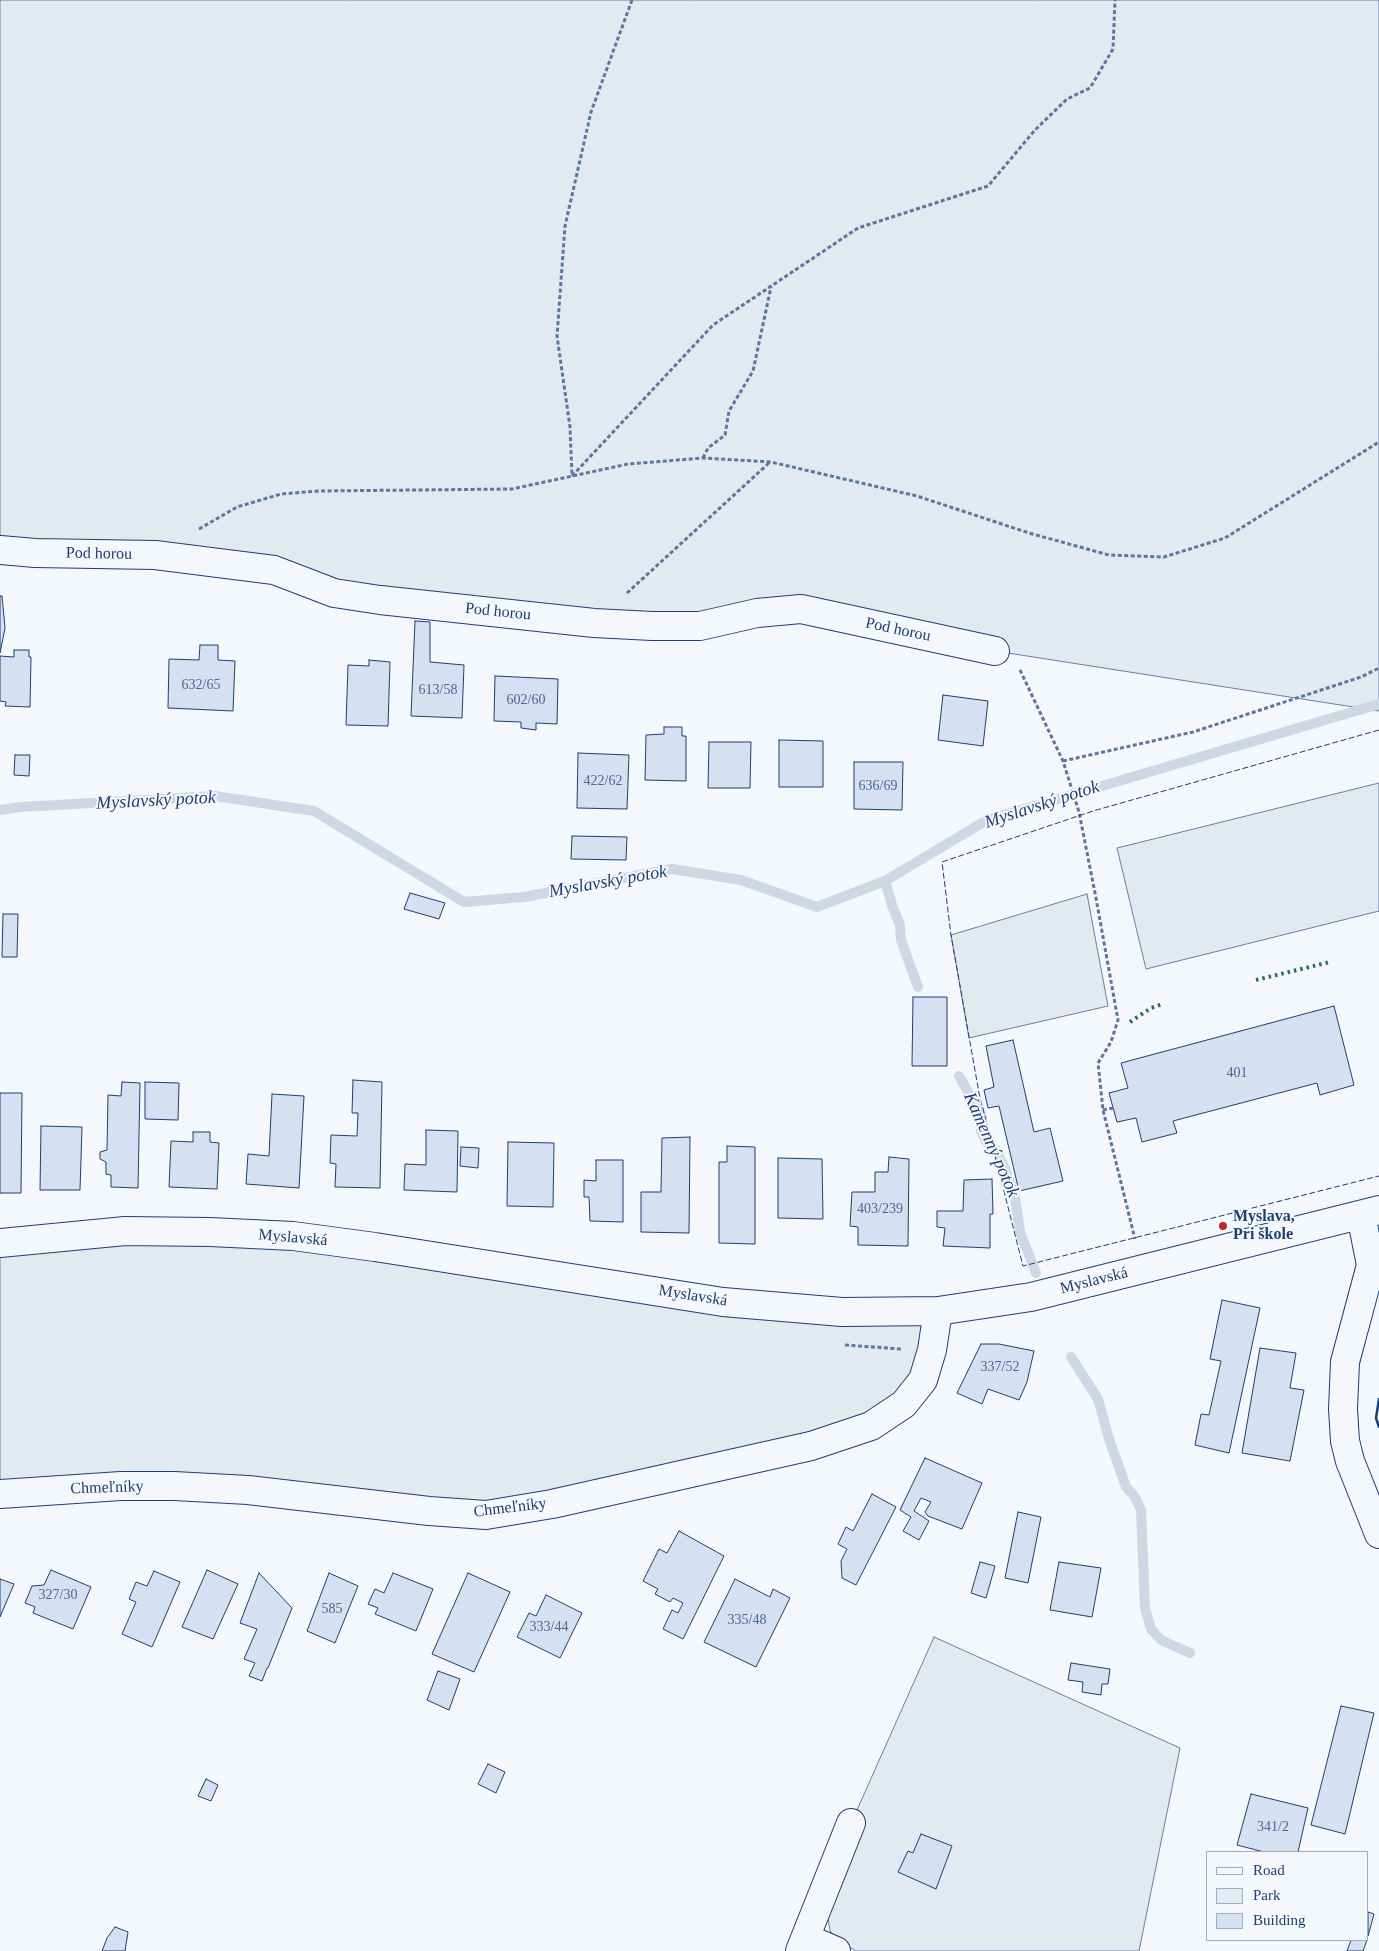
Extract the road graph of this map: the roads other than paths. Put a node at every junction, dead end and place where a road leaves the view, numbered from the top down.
1 (0, 550) edge
2 (995, 651) road end
3 (1370, 1212) edge
4 (0, 1243) edge
5 (1375, 1266) edge
6 (938, 1310) junction
7 (0, 1494) edge
8 (1379, 1534) edge
9 (852, 1823) dead end
10 (803, 1945) edge
11 (836, 1951) edge

1 - 2 street, Pod horou
3 - 5 street
3 - 6 street, Myslavská
4 - 6 street, Myslavská
5 - 8 street
6 - 7 street, Chmeľníky
9 - 10 street
10 - 11 street

